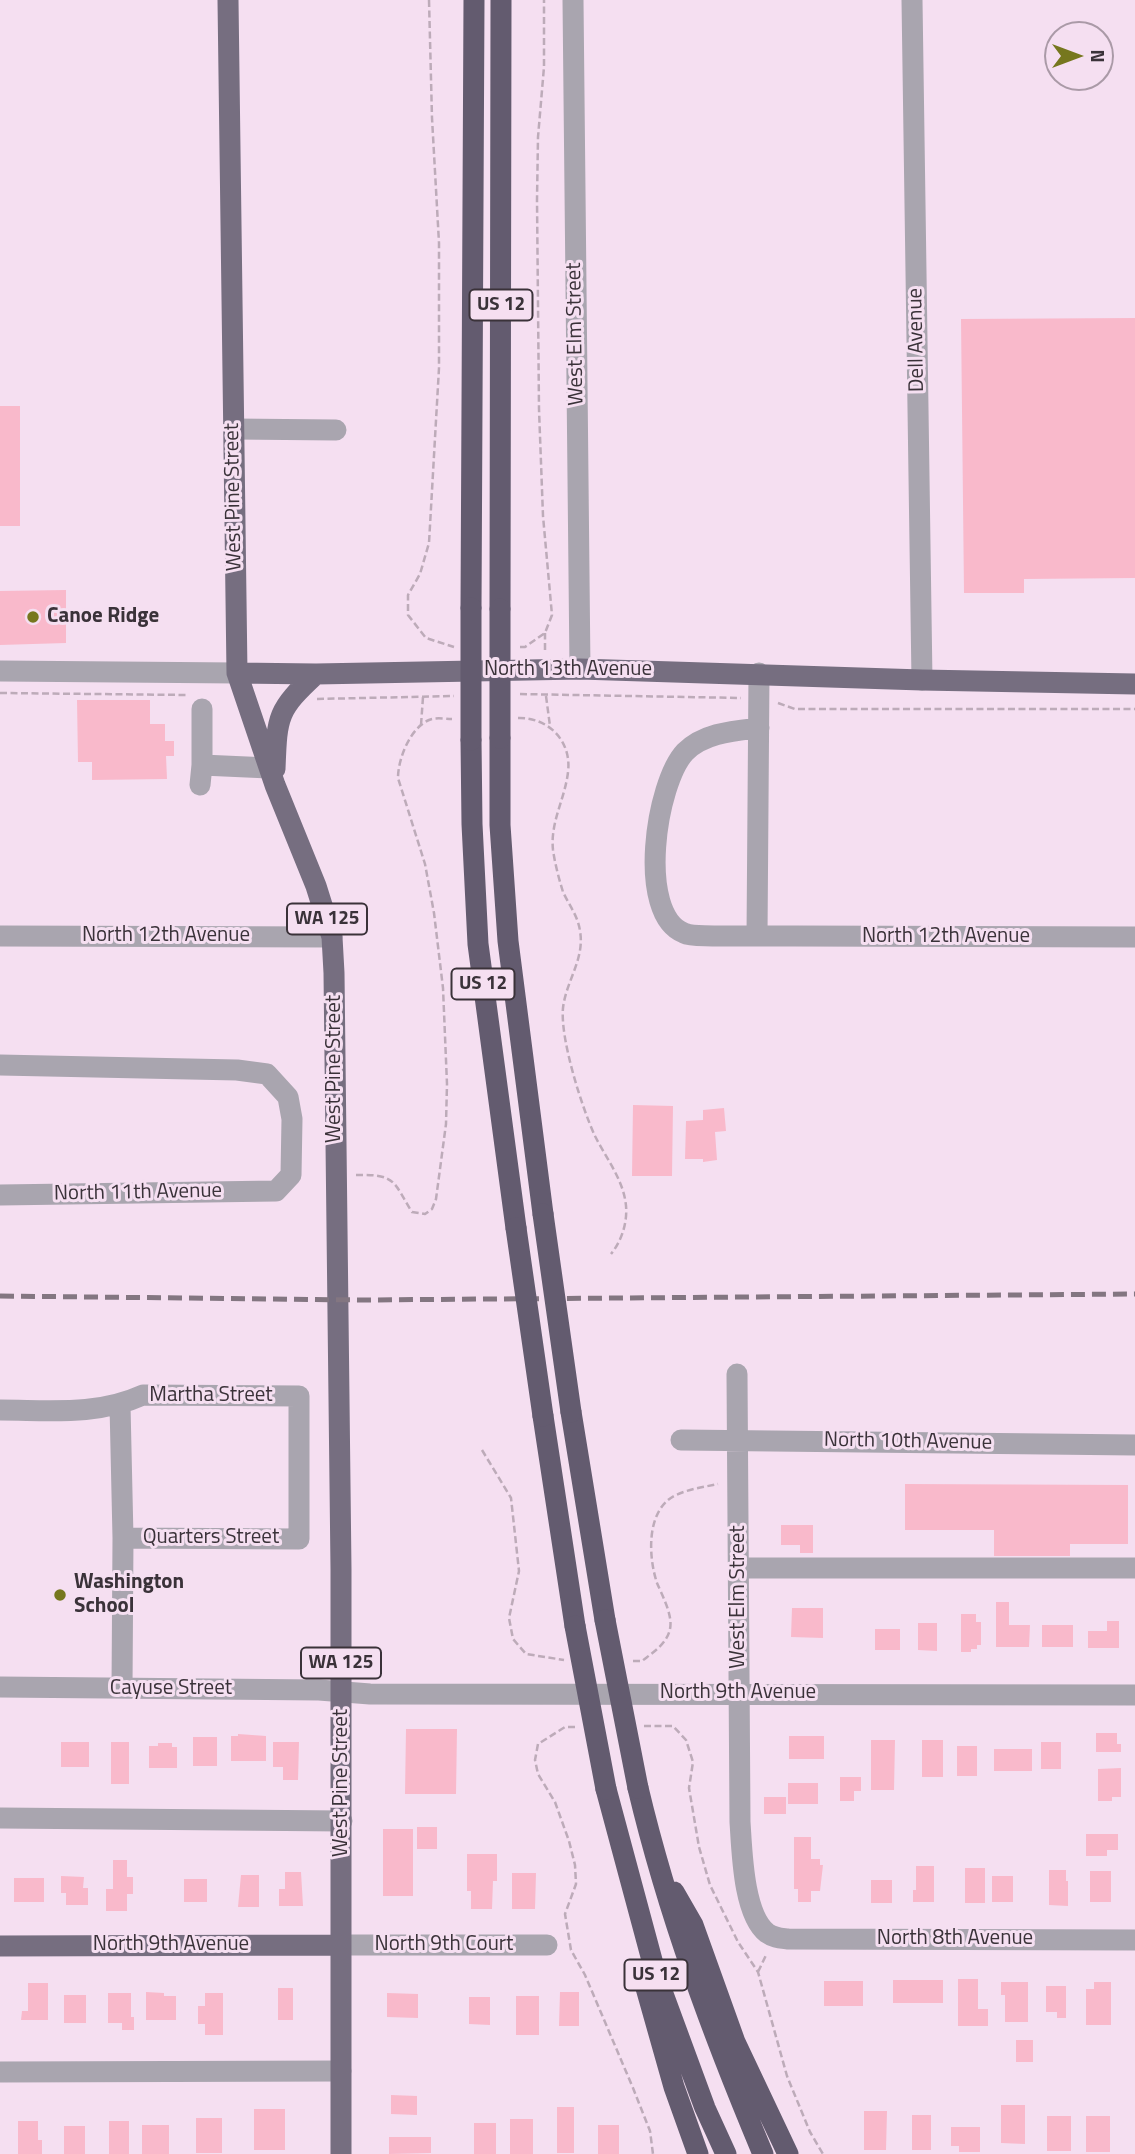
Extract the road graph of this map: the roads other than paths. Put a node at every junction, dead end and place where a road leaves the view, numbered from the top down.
1 (228, 0) edge
2 (474, 0) edge
3 (502, 0) edge
4 (573, 0) edge
5 (912, 0) edge
6 (233, 429) junction
7 (336, 430) dead end
8 (580, 668) junction
9 (0, 671) edge
10 (237, 673) junction
11 (759, 673) junction
12 (316, 674) junction
13 (922, 680) junction
14 (1135, 684) edge
15 (196, 702) road end
16 (759, 728) junction
17 (272, 777) junction
18 (0, 936) edge
19 (757, 936) junction
20 (332, 937) junction
21 (1135, 937) edge
22 (0, 1065) edge
23 (0, 1195) edge
24 (737, 1374) dead end
25 (120, 1405) junction
26 (0, 1410) edge
27 (681, 1440) dead end
28 (738, 1441) junction
29 (1135, 1445) edge
30 (123, 1538) junction
31 (299, 1539) joint
32 (1135, 1568) edge
33 (738, 1569) junction
34 (0, 1688) edge
35 (122, 1688) junction
36 (341, 1692) junction
37 (739, 1693) junction
38 (1135, 1695) edge
39 (0, 1818) edge
40 (342, 1821) junction
41 (654, 1857) junction
42 (629, 1869) junction
43 (775, 1937) joint
44 (1135, 1940) edge
45 (341, 1945) junction
46 (547, 1945) dead end
47 (0, 1946) edge
48 (341, 2071) junction
49 (0, 2072) edge
50 (341, 2154) edge
51 (698, 2154) edge
52 (726, 2154) edge
53 (763, 2154) edge
54 (788, 2154) edge

1 - 6 main road, West Pine Street
2 - 42 highway, US 12, bridge
3 - 41 highway, US 12, bridge
4 - 8 street, West Elm Street
5 - 13 street, Dell Avenue
6 - 7 street
6 - 10 main road, West Pine Street
8 - 11 main road, North 13th Avenue
8 - 12 main road, North 13th Avenue
9 - 10 street, North 13th Avenue
10 - 12 main road, North 13th Avenue
10 - 17 main road, West Pine Street / WA 125
11 - 13 main road, North 13th Avenue
11 - 16 street
12 - 17 main road, WA 125
13 - 14 main road, North 13th Avenue
15 - 17 street
16 - 19 street
16 - 19 street, North 12th Avenue
17 - 20 main road, West Pine Street / WA 125
18 - 20 street, North 12th Avenue
19 - 21 street, North 12th Avenue
20 - 36 main road, West Pine Street / WA 125
22 - 23 street, North 11th Avenue
24 - 28 street, West Elm Street
25 - 26 street, Martha Street
25 - 30 street
25 - 31 street, Martha Street
27 - 28 street, North 10th Avenue
28 - 29 street, North 10th Avenue
28 - 33 street, West Elm Street
30 - 31 street, Quarters Street
30 - 35 street
32 - 33 street
33 - 37 street, West Elm Street
34 - 35 street, Cayuse Street
35 - 36 street, Cayuse Street
36 - 37 street, North 9th Avenue
36 - 40 main road, West Pine Street / WA 125
37 - 38 street, North 9th Avenue
37 - 43 street, West Elm Street
39 - 40 street
40 - 45 main road, West Pine Street / WA 125
41 - 53 highway, US 12
41 - 54 highway
42 - 51 highway
42 - 52 highway, US 12
43 - 44 street, North 8th Avenue
45 - 46 street, North 9th Court
45 - 47 main road, North 9th Avenue
45 - 48 main road, West Pine Street
48 - 49 street
48 - 50 main road, West Pine Street

